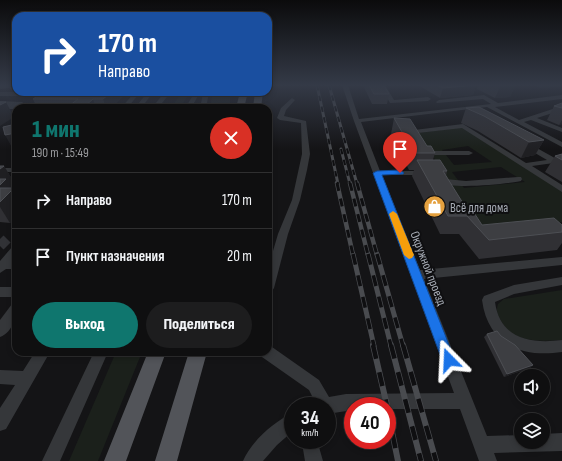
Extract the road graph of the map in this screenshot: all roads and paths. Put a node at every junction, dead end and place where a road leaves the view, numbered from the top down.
1 (0, 107) edge
2 (12, 107) edge
3 (285, 107) edge
4 (352, 107) edge
5 (483, 107) edge
6 (491, 107) edge
7 (508, 107) edge
8 (498, 108) junction
9 (562, 108) edge
10 (452, 110) junction
11 (531, 118) junction
12 (357, 121) junction
13 (466, 122) junction
14 (518, 122) junction
15 (529, 128) junction
16 (562, 130) edge
17 (522, 142) edge
18 (562, 145) edge
19 (427, 153) junction
20 (469, 153) dead end
21 (434, 163) edge
22 (558, 163) edge
23 (525, 165) junction
24 (0, 170) edge
25 (12, 170) edge
26 (377, 173) junction
27 (439, 176) junction
28 (518, 179) dead end
29 (562, 189) edge
30 (453, 195) edge
31 (12, 255) edge
32 (562, 261) edge
33 (12, 266) edge
34 (2, 267) edge
35 (272, 274) edge
36 (416, 275) junction
37 (562, 281) edge
38 (0, 292) edge
39 (12, 292) edge
40 (12, 314) edge
41 (0, 331) edge
42 (562, 346) edge
43 (41, 356) edge
44 (99, 356) edge
45 (155, 356) edge
46 (197, 356) edge
47 (272, 356) edge
48 (0, 377) edge
49 (27, 378) junction
50 (320, 397) edge
51 (465, 401) junction
52 (336, 404) edge
53 (0, 423) edge
54 (284, 427) edge
55 (562, 442) edge
56 (482, 445) junction
57 (312, 449) edge
58 (51, 461) edge
59 (115, 461) edge
60 (166, 461) edge
61 (252, 461) edge
62 (314, 461) edge
63 (488, 461) edge

1 - 2 street
3 - 35 street
4 - 12 street, Окружной проезд
5 - 10 street
6 - 8 street
7 - 8 street
8 - 14 street
9 - 11 street
10 - 12 street
10 - 13 street
11 - 14 street
11 - 16 street
12 - 26 street, Окружной проезд
13 - 19 street
13 - 23 street
14 - 15 street
15 - 16 street
15 - 18 street
17 - 22 street
19 - 20 street
19 - 21 street
22 - 23 street
23 - 29 street
24 - 25 street
26 - 27 street
26 - 36 street, Окружной проезд
27 - 28 street
27 - 30 street
31 - 34 street
32 - 36 street
33 - 34 street
36 - 51 street, Окружной проезд
37 - 42 street
38 - 39 street
40 - 41 street
43 - 49 street
44 - 58 street
45 - 59 main road
46 - 60 main road
47 - 50 street
48 - 49 street
49 - 53 street
51 - 52 street
51 - 56 street, Окружной проезд
54 - 61 street
55 - 56 street
56 - 63 street, Окружной проезд
57 - 62 street

